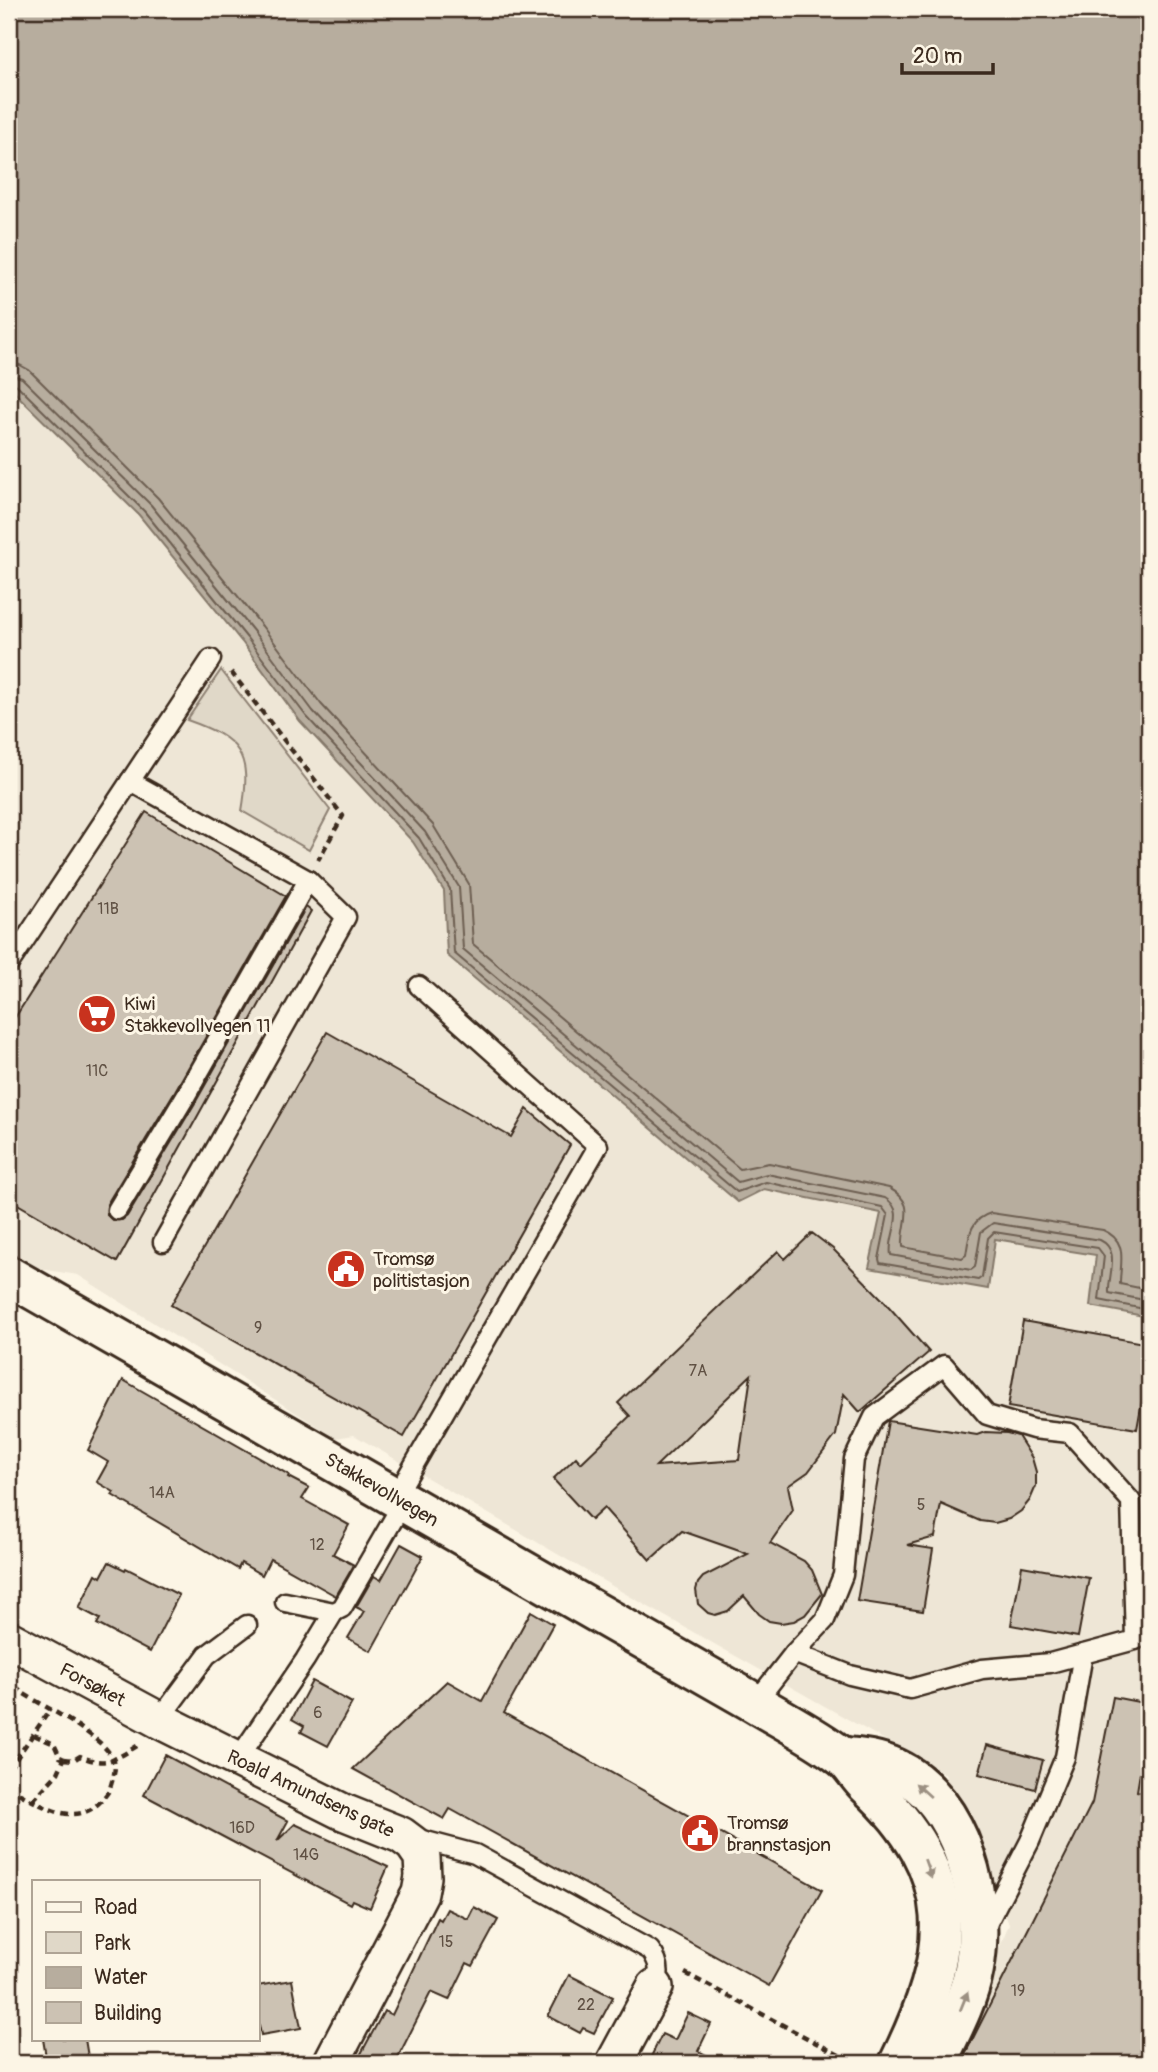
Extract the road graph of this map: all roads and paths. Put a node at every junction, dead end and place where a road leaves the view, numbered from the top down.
1 (211, 659) joint
2 (130, 781) junction
3 (308, 880) junction
4 (9, 964) edge
5 (419, 986) dead end
6 (117, 1210) dead end
7 (163, 1241) dead end
8 (9, 1276) edge
9 (400, 1499) junction
10 (285, 1602) dead end
11 (334, 1612) junction
12 (247, 1625) dead end
13 (1142, 1637) edge
14 (9, 1639) edge
15 (794, 1653) junction
16 (1083, 1654) junction
17 (9, 1678) edge
18 (755, 1703) junction
19 (50, 1710) junction
20 (159, 1730) junction
21 (34, 1735) junction
22 (844, 1757) junction
23 (64, 1759) junction
24 (238, 1759) junction
25 (115, 1760) junction
26 (9, 1769) edge
27 (9, 1788) edge
28 (33, 1800) junction
29 (401, 1835) junction
30 (977, 1944) junction
31 (656, 1973) junction
32 (331, 2063) edge
33 (614, 2063) edge
34 (854, 2063) edge
35 (899, 2063) edge
36 (936, 2063) edge

1 - 2 lane
1 - 3 path
2 - 3 lane
2 - 4 lane
3 - 6 lane
3 - 7 lane
5 - 9 lane
8 - 9 street, Stakkevollvegen
9 - 11 lane
9 - 18 street, Stakkevollvegen
10 - 11 lane
11 - 24 lane
12 - 20 lane
13 - 15 lane
13 - 16 lane
14 - 20 street, Forsøket
15 - 16 lane
15 - 18 lane
16 - 30 lane
17 - 19 path
18 - 22 street, Stakkevollvegen
19 - 21 path
19 - 25 path
20 - 24 street, Roald Amundsens gate
20 - 25 path
21 - 23 path
21 - 26 path
30 -> 22 street
22 -> 35 street
23 - 25 path
23 - 28 path
24 - 29 street, Roald Amundsens gate
25 - 28 path
27 - 28 path
29 - 31 lane
29 - 32 street, Roald Amundsens gate
36 -> 30 street
31 - 33 street
31 - 34 path

